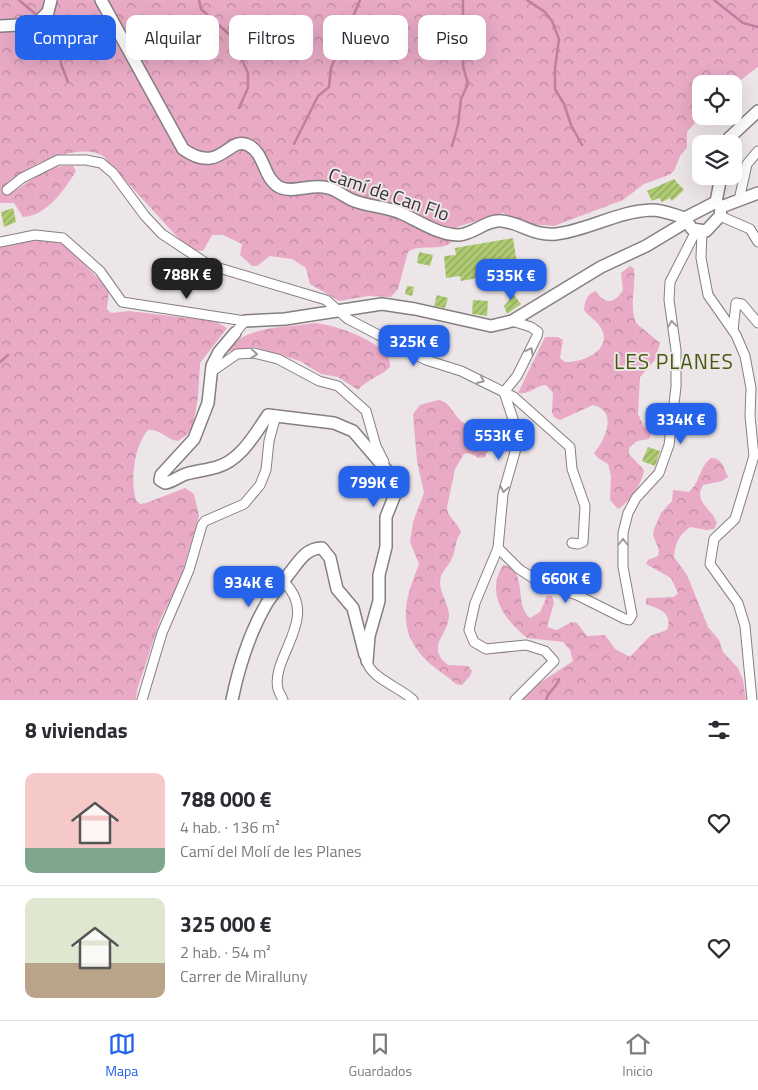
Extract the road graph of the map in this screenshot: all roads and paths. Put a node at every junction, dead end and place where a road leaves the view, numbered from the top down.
1 (51, 0) edge
2 (101, 0) edge
3 (0, 26) edge
4 (758, 111) edge
5 (732, 135) edge
6 (758, 151) edge
7 (720, 185) edge
8 (7, 190) dead end
9 (758, 193) edge
10 (739, 200) junction
11 (719, 209) junction
12 (686, 220) junction
13 (699, 232) junction
14 (0, 242) edge
15 (758, 242) edge
16 (342, 312) junction
17 (245, 321) junction
18 (512, 321) junction
19 (758, 323) edge
20 (732, 330) junction
21 (235, 333) joint
22 (211, 372) junction
23 (504, 392) junction
24 (276, 415) junction
25 (388, 470) junction
26 (572, 544) dead end
27 (498, 548) junction
28 (284, 582) junction
29 (367, 661) junction
30 (142, 700) edge
31 (232, 700) edge
32 (283, 700) edge
33 (412, 700) edge
34 (515, 700) edge
35 (752, 700) edge

1 - 3 street
2 - 12 street, Camí de Can Flo
4 - 5 street
6 - 10 street
7 - 11 street
8 - 16 street
9 - 10 street
10 - 11 street
11 - 12 street
11 - 13 street
11 - 15 street
12 - 13 street
12 - 18 street
13 - 20 street
27 -> 13 street
14 - 17 street
16 - 17 street
16 - 18 street
16 -> 23 street
17 - 21 street
23 -> 18 street
19 - 20 street
20 - 35 street
21 - 22 street
22 - 24 street
22 -> 25 street
23 - 26 street
23 -> 27 street
24 - 25 street
24 - 30 street
25 - 29 street
27 - 34 street
28 - 29 street
28 - 31 street
28 - 32 street
29 - 33 street

